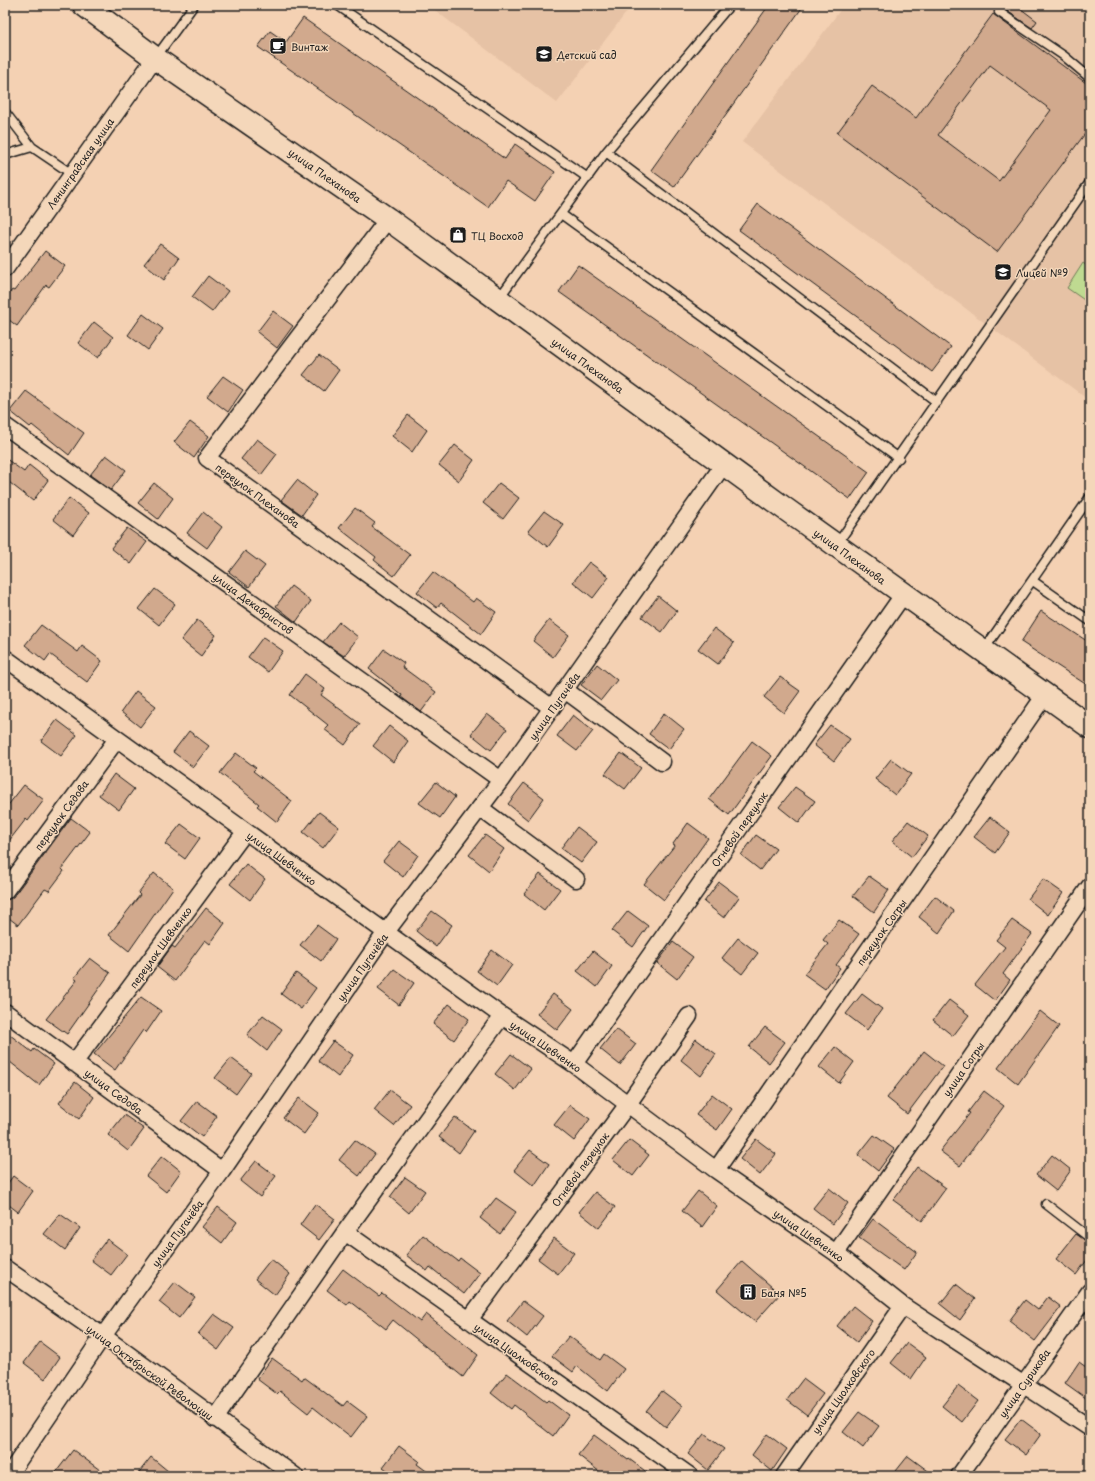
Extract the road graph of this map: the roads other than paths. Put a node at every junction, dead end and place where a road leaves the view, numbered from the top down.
1 (84, 5) edge
2 (194, 5) edge
3 (337, 5) edge
4 (730, 5) edge
5 (1004, 5) edge
6 (155, 58) junction
7 (1090, 78) edge
8 (5, 112) edge
9 (32, 147) junction
10 (606, 152) junction
11 (5, 155) edge
12 (72, 174) junction
13 (588, 178) junction
14 (1090, 182) edge
15 (561, 214) junction
16 (388, 219) junction
17 (5, 269) edge
18 (498, 299) junction
19 (937, 402) junction
20 (5, 426) edge
21 (899, 458) junction
22 (724, 464) junction
23 (1090, 497) edge
24 (836, 546) junction
25 (1033, 581) junction
26 (903, 595) junction
27 (1090, 621) edge
28 (983, 651) junction
29 (5, 658) edge
30 (565, 690) junction
31 (1045, 695) junction
32 (552, 708) junction
33 (1090, 727) edge
34 (117, 739) junction
35 (662, 762) dead end
36 (501, 780) junction
37 (480, 808) junction
38 (245, 832) junction
39 (576, 879) dead end
40 (1090, 886) edge
41 (5, 891) edge
42 (386, 932) junction
43 (5, 1012) edge
44 (502, 1016) junction
45 (688, 1016) dead end
46 (74, 1063) junction
47 (574, 1064) junction
48 (628, 1104) junction
49 (716, 1170) junction
50 (222, 1171) junction
51 (1046, 1204) dead end
52 (345, 1232) junction
53 (1090, 1238) edge
54 (836, 1253) junction
55 (5, 1268) edge
56 (1088, 1298) edge
57 (903, 1306) junction
58 (469, 1320) junction
59 (103, 1336) junction
60 (1023, 1384) junction
61 (216, 1419) junction
62 (1090, 1428) edge
63 (961, 1475) edge
64 (8, 1476) edge
65 (295, 1476) edge
66 (690, 1476) edge
67 (784, 1476) edge

1 - 6 main road, улица Плеханова
2 - 6 lane
3 - 13 lane
4 - 10 lane
5 - 7 lane
6 - 12 street, Ленинградская улица
6 - 16 main road, улица Плеханова
8 - 9 lane
9 - 11 lane
9 - 12 lane
10 - 13 lane
10 - 19 lane
12 - 17 street, Ленинградская улица
13 - 15 lane
14 - 19 lane
15 - 18 lane
15 - 21 lane
16 - 18 main road, улица Плеханова
16 - 32 street, переулок Плеханова
18 - 22 main road, улица Плеханова
19 - 21 lane
20 - 36 street, улица Декабристов
21 - 24 lane
22 - 24 main road, улица Плеханова
22 - 30 street, улица Пугачёва
23 - 25 lane
24 - 26 main road, улица Плеханова
25 - 27 lane
25 - 28 lane
26 - 28 main road, улица Плеханова
26 - 47 street, Огневой переулок
28 - 31 main road, улица Плеханова
29 - 34 street, улица Шевченко
30 - 32 street, улица Пугачёва
30 - 35 street
31 - 33 main road, улица Плеханова
31 - 49 street, переулок Согры
32 - 36 street, улица Пугачёва
34 - 38 street, улица Шевченко
34 - 41 street, переулок Седова
36 - 37 street, улица Пугачёва
37 - 39 street
37 - 42 street, улица Пугачёва
38 - 42 street, улица Шевченко
38 - 46 street, переулок Шевченко
40 - 54 street, улица Согры
42 - 44 street, улица Шевченко
42 - 50 street, улица Пугачёва
43 - 46 street, улица Седова
44 - 47 street, улица Шевченко
44 - 52 street
45 - 48 street, Огневой переулок
46 - 50 street, улица Седова
47 - 48 street, улица Шевченко
48 - 49 street, улица Шевченко
48 - 58 street, Огневой переулок
49 - 54 street, улица Шевченко
50 - 59 street, улица Пугачёва
51 - 53 lane
52 - 58 street, улица Циолковского
52 - 61 street
54 - 57 street, улица Шевченко
55 - 59 street, улица Октябрьской Революции
56 - 60 street, улица Сурикова
57 - 60 street, улица Шевченко
57 - 67 street, улица Циолковского
58 - 66 street, улица Циолковского
59 - 61 street, улица Октябрьской Революции
59 - 64 street, улица Пугачёва
60 - 62 street, улица Шевченко
60 - 63 street, улица Сурикова
61 - 65 street, улица Октябрьской Революции

